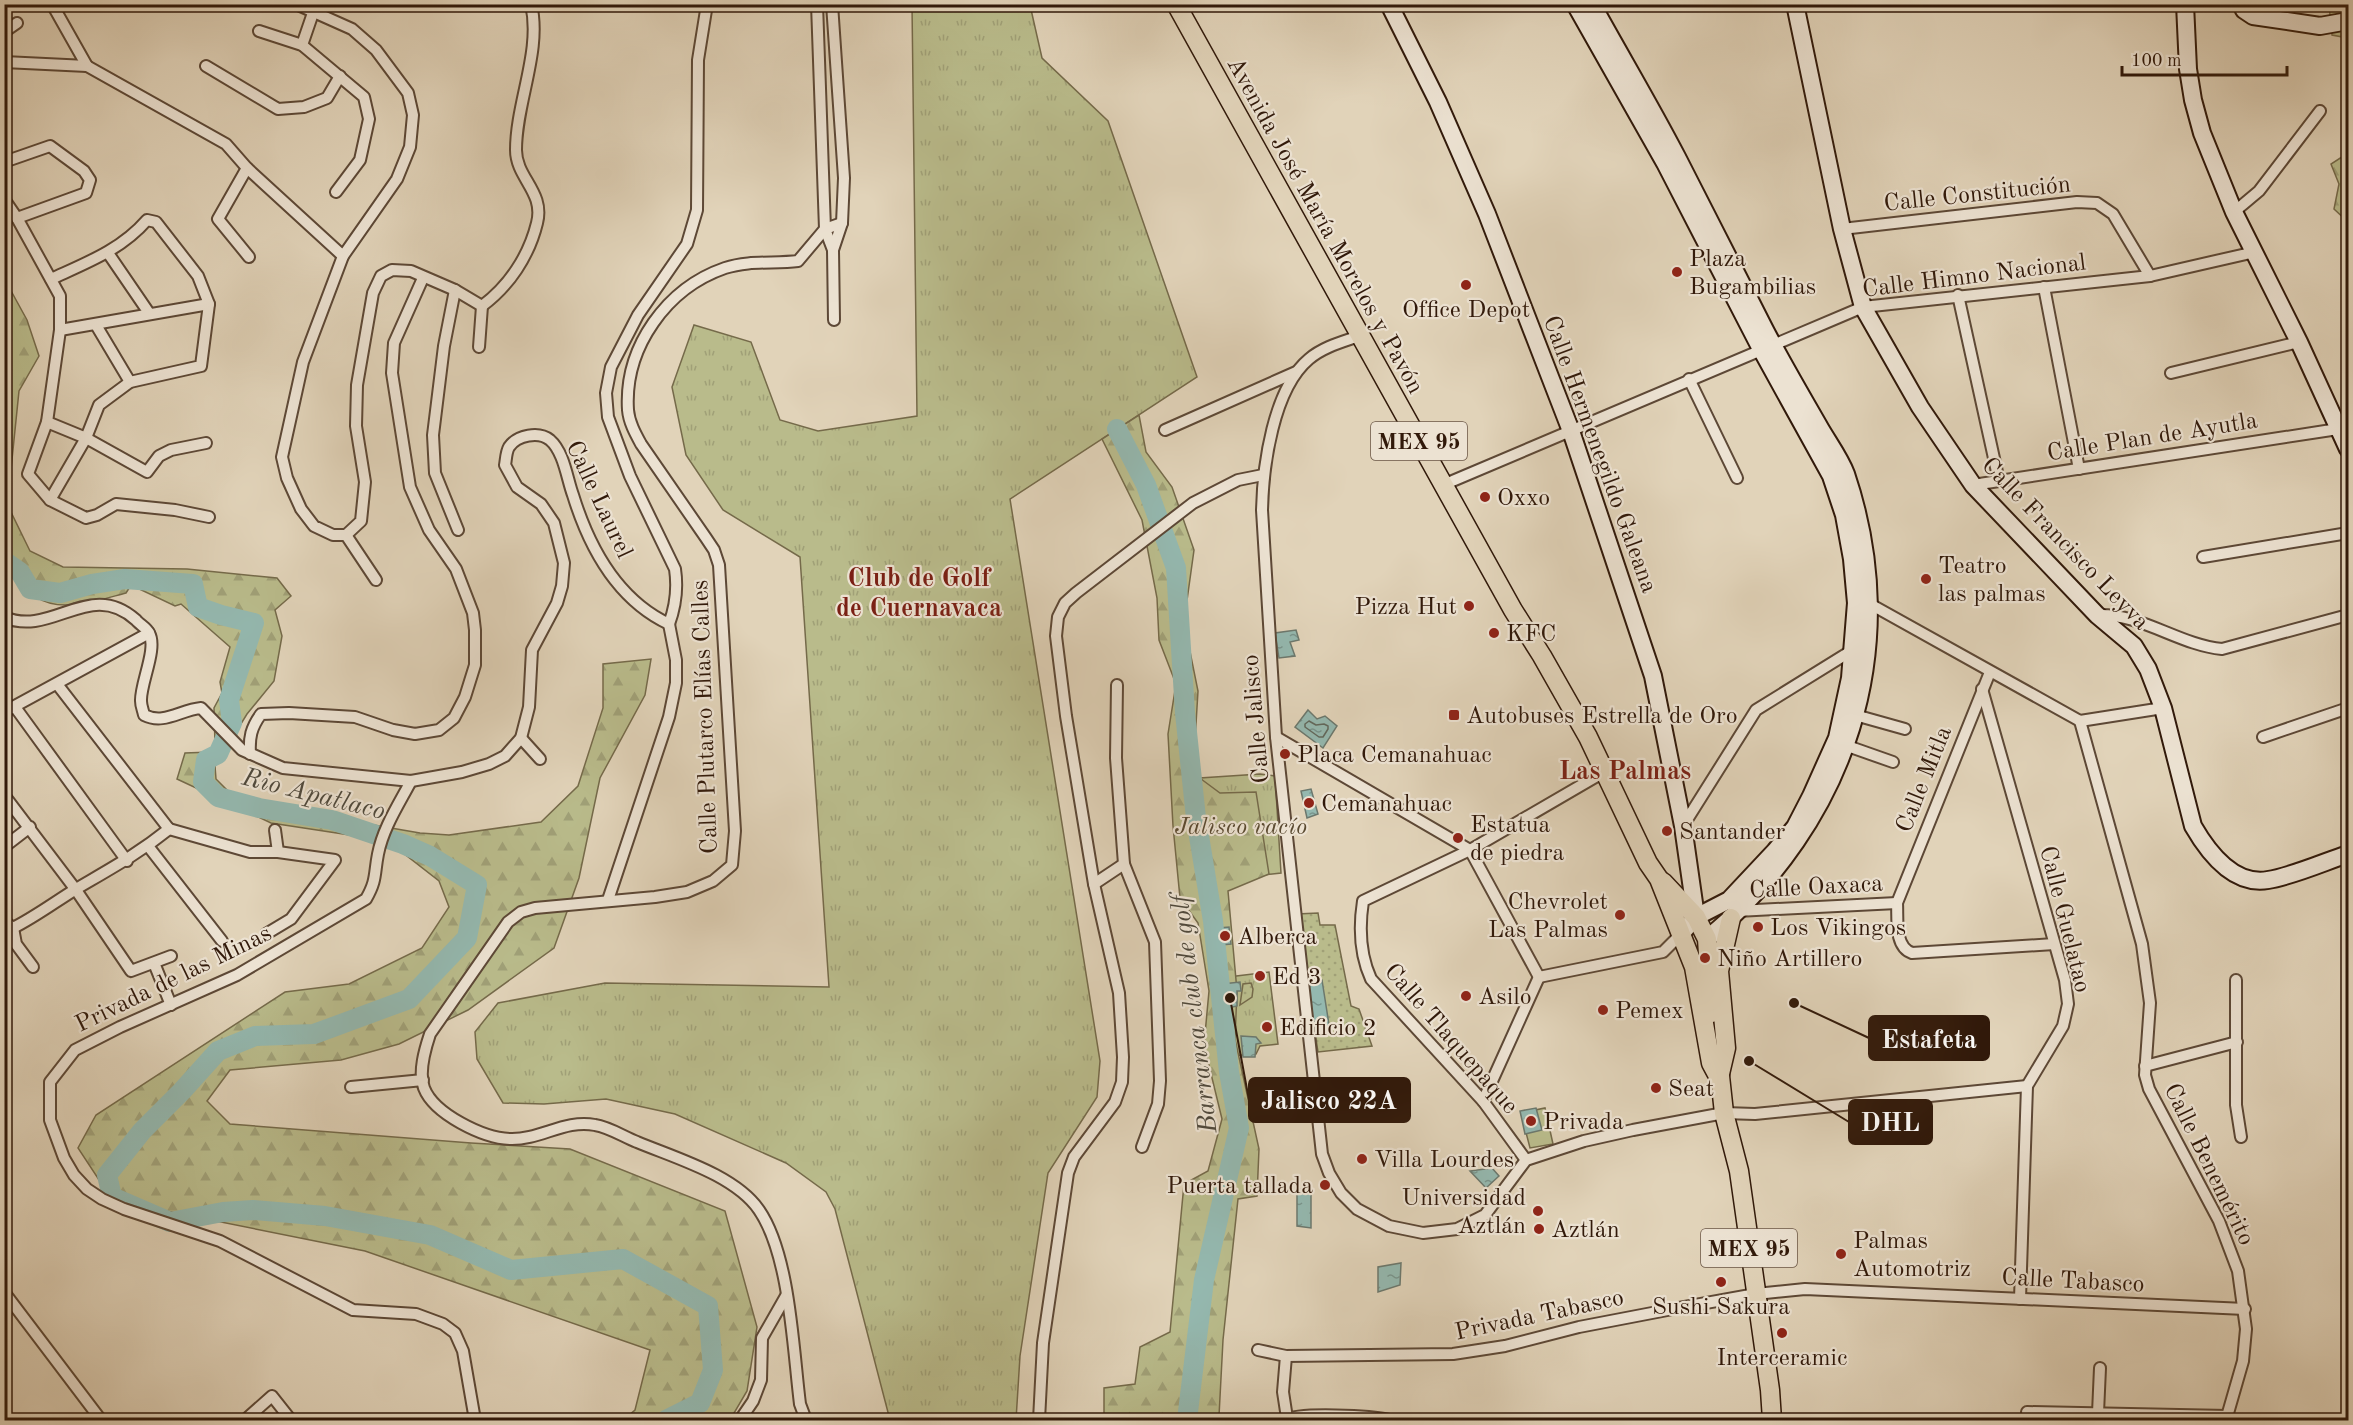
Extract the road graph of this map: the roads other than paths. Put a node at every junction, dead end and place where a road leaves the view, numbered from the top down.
1 (52, 4) edge
2 (296, 4) edge
3 (531, 4) edge
4 (707, 4) edge
5 (817, 4) edge
6 (832, 4) edge
7 (1176, 4) edge
8 (1389, 4) edge
9 (1575, 4) edge
10 (1592, 4) edge
11 (1795, 4) edge
12 (2185, 4) edge
13 (2241, 4) edge
14 (313, 13) junction
15 (2349, 21) edge
16 (17, 23) dead end
17 (259, 31) dead end
18 (4, 32) edge
19 (302, 45) junction
20 (4, 62) edge
21 (87, 66) junction
22 (206, 66) dead end
23 (340, 76) junction
24 (2320, 111) dead end
25 (4, 162) edge
26 (248, 168) junction
27 (336, 192) dead end
28 (4, 199) edge
29 (2234, 212) junction
30 (17, 218) junction
31 (842, 223) junction
32 (825, 229) junction
33 (1842, 229) junction
34 (833, 250) junction
35 (2255, 252) junction
36 (108, 254) junction
37 (343, 256) junction
38 (249, 257) dead end
39 (2150, 276) junction
40 (423, 278) junction
41 (51, 279) junction
42 (2044, 286) junction
43 (455, 290) junction
44 (1958, 296) junction
45 (209, 304) junction
46 (482, 306) junction
47 (1863, 307) junction
48 (149, 313) junction
49 (834, 320) dead end
50 (96, 325) junction
51 (60, 330) junction
52 (1359, 336) junction
53 (2299, 342) junction
54 (479, 347) dead end
55 (1767, 349) junction
56 (1296, 372) junction
57 (2171, 373) dead end
58 (1689, 380) junction
59 (130, 382) junction
60 (47, 422) junction
61 (2338, 429) junction
62 (1165, 430) dead end
63 (1570, 431) junction
64 (86, 438) junction
65 (206, 443) dead end
66 (2349, 449) edge
67 (2079, 469) junction
68 (1263, 476) junction
69 (1737, 478) dead end
70 (1999, 481) junction
71 (1443, 485) junction
72 (1973, 486) junction
73 (50, 500) junction
74 (208, 517) dead end
75 (458, 530) dead end
76 (2349, 533) edge
77 (346, 535) junction
78 (2203, 557) dead end
79 (376, 580) dead end
80 (1863, 603) junction
81 (2097, 615) junction
82 (2349, 615) edge
83 (8, 618) edge
84 (669, 624) junction
85 (149, 633) junction
86 (1860, 645) junction
87 (1990, 672) junction
88 (57, 684) junction
89 (1117, 685) dead end
90 (1982, 689) junction
91 (15, 707) junction
92 (2163, 708) junction
93 (2349, 708) edge
94 (4, 712) edge
95 (1855, 715) junction
96 (2080, 721) junction
97 (1905, 729) dead end
98 (1276, 736) junction
99 (2264, 736) dead end
100 (521, 738) junction
101 (1841, 744) junction
102 (250, 754) junction
103 (540, 759) dead end
104 (1893, 762) dead end
105 (1604, 772) junction
106 (411, 781) junction
107 (4, 795) edge
108 (1683, 826) junction
109 (30, 827) junction
110 (169, 829) junction
111 (275, 830) dead end
112 (148, 846) junction
113 (4, 847) edge
114 (1470, 850) junction
115 (278, 852) junction
116 (2349, 854) edge
117 (127, 861) junction
118 (1124, 864) junction
119 (1659, 879) junction
120 (1094, 884) junction
121 (76, 890) junction
122 (608, 900) junction
123 (1897, 903) junction
124 (1734, 914) junction
125 (1696, 917) junction
126 (14, 924) edge
127 (266, 934) dead end
128 (1680, 936) junction
129 (1707, 939) junction
130 (222, 941) dead end
131 (2054, 944) junction
132 (171, 956) dead end
133 (154, 963) junction
134 (33, 967) dead end
135 (1539, 977) junction
136 (2236, 980) dead end
137 (171, 1005) junction
138 (2237, 1042) junction
139 (2145, 1066) junction
140 (1719, 1078) junction
141 (423, 1080) junction
142 (2027, 1086) junction
143 (351, 1087) dead end
144 (1483, 1101) junction
145 (1724, 1113) junction
146 (2241, 1137) dead end
147 (1142, 1147) dead end
148 (1526, 1160) junction
149 (4, 1292) edge
150 (1756, 1294) junction
151 (786, 1296) junction
152 (2020, 1299) junction
153 (2245, 1309) junction
154 (1258, 1350) dead end
155 (1286, 1356) junction
156 (2100, 1368) dead end
157 (2027, 1412) dead end
158 (2098, 1413) junction
159 (2227, 1418) edge
160 (1286, 1419) edge
161 (1377, 1419) edge
162 (101, 1420) edge
163 (245, 1420) edge
164 (291, 1420) edge
165 (474, 1420) edge
166 (740, 1420) edge
167 (806, 1420) edge
168 (1039, 1420) edge
169 (1390, 1420) edge
170 (1772, 1420) edge

1 - 21 street
2 - 14 street
3 - 46 street
4 - 84 street, Calle Laurel
5 - 32 street
6 - 31 street
7 - 52 main road, Avenida José María Morelos y Pavón / MEX 95
8 - 63 street, Calle Hermenegildo Galeana
9 - 55 street
10 - 55 street
11 - 33 street, Calle Francisco Leyva
12 - 29 street
13 - 15 street
14 - 19 street
14 - 37 street
16 - 18 street
17 - 19 street
19 - 23 street
20 - 21 street
21 - 26 street
22 - 23 street
23 - 27 street
24 - 29 street
25 - 30 street
26 - 37 street
26 - 38 street
28 - 30 street
29 - 35 street
30 - 41 street
31 - 32 street
31 - 34 street
32 - 34 street
32 - 122 street, Calle Plutarco Elías Calles
33 - 39 street, Calle Constitución
33 - 47 street, Calle Francisco Leyva
34 - 49 street
35 - 39 street, Calle Himno Nacional
35 - 53 street
36 - 41 street
36 - 45 street
36 - 48 street
37 - 77 street
39 - 42 street, Calle Himno Nacional
40 - 43 street
40 - 77 street
40 - 102 street
41 - 51 street
42 - 44 street, Calle Himno Nacional
42 - 67 street
43 - 46 street
43 - 75 street
44 - 47 street, Calle Himno Nacional
44 - 70 street
45 - 48 street
45 - 59 street
46 - 54 street
47 - 55 street, Calle Himno Nacional
47 - 72 street, Calle Francisco Leyva
48 - 50 street
50 - 51 street
50 - 59 street
51 - 60 street
52 - 56 street, Calle Jalisco
52 - 71 main road, Avenida José María Morelos y Pavón / MEX 95
53 - 57 street
53 - 61 street
55 - 58 street, Calle Himno Nacional
55 - 80 street
56 - 62 street
56 - 68 street, Calle Jalisco
58 - 63 street, Calle Himno Nacional
58 - 69 street
59 - 64 street
60 - 64 street
60 - 73 street
61 - 66 street
61 - 67 street, Calle Plan de Ayutla
63 - 71 street, Calle Himno Nacional
63 - 108 street, Calle Hermenegildo Galeana
64 - 65 street
64 - 73 street
67 - 70 street, Calle Plan de Ayutla
68 - 98 street, Calle Jalisco
68 - 120 street
70 - 72 street, Calle Plan de Ayutla
71 - 105 main road, Avenida José María Morelos y Pavón / MEX 95
72 - 81 street, Calle Francisco Leyva
73 - 74 street
76 - 78 street
77 - 79 street
80 - 86 street
80 - 87 street
81 - 82 street
81 - 92 street, Calle Francisco Leyva
83 - 85 street
84 - 100 street, Calle Laurel
84 - 122 street, Calle Laurel
85 - 88 street
85 - 102 street
86 - 95 street
86 - 101 street
86 - 108 street
87 - 90 street, Calle Mitla
87 - 96 street
88 - 91 street
88 - 110 street
89 - 118 street
90 - 123 street, Calle Mitla
90 - 131 street, Calle Guelatao
91 - 94 street
91 - 117 street
92 - 96 street
92 - 116 street, Calle Francisco Leyva
93 - 99 street
95 - 97 street
95 - 101 street
96 - 139 street, Calle Benemérito
98 - 114 street
98 - 148 street, Calle Jalisco
100 - 103 street
100 - 106 street
101 - 104 street
101 - 124 street
101 - 125 street
102 - 106 street
105 - 114 street
105 - 119 main road, Avenida José María Morelos y Pavón / MEX 95
106 - 137 street, Privada de las Minas
107 - 109 street
108 - 125 street, Calle Hermenegildo Galeana
109 - 113 street
109 - 121 street
110 - 112 street
110 - 115 street
111 - 115 street
112 - 117 street
112 - 130 street
114 - 135 street
114 - 144 street, Calle Tlaquepaque
115 - 127 street
117 - 121 street
118 - 120 street
118 - 147 street
119 - 125 main road, MEX 95
119 - 128 main road, MEX 95
120 - 168 street
121 - 126 street
121 - 133 street
122 - 141 street, Calle Plutarco Elías Calles
123 - 124 street, Calle Oaxaca
123 - 131 street
124 - 129 street
124 - 140 main road
125 - 128 street
125 - 129 main road, MEX 95
126 - 134 street
128 - 135 street
128 - 140 main road, MEX 95
129 - 140 main road, MEX 95
131 - 142 street, Calle Guelatao
132 - 133 street
133 - 137 street
135 - 144 street
136 - 138 street
137 - 165 street, Privada de las Minas
138 - 139 street
138 - 146 street
139 - 153 street, Calle Benemérito
140 - 145 main road, MEX 95
141 - 143 street
141 - 151 street, Calle Plutarco Elías Calles
142 - 145 street
142 - 152 street, Calle Guelatao
144 - 148 street, Calle Tlaquepaque
145 - 148 street
145 - 150 main road, MEX 95
149 - 162 street
150 - 152 street, Calle Tabasco
150 - 155 street, Privada Tabasco
150 - 170 main road, MEX 95
151 - 166 street
151 - 167 street, Calle Plutarco Elías Calles
152 - 153 street, Calle Tabasco
153 - 159 street, Calle Benemérito
154 - 155 street, Privada Tabasco
155 - 160 street
156 - 158 street
157 - 158 street
158 - 159 street
160 - 161 street
161 - 169 street
163 - 164 street

